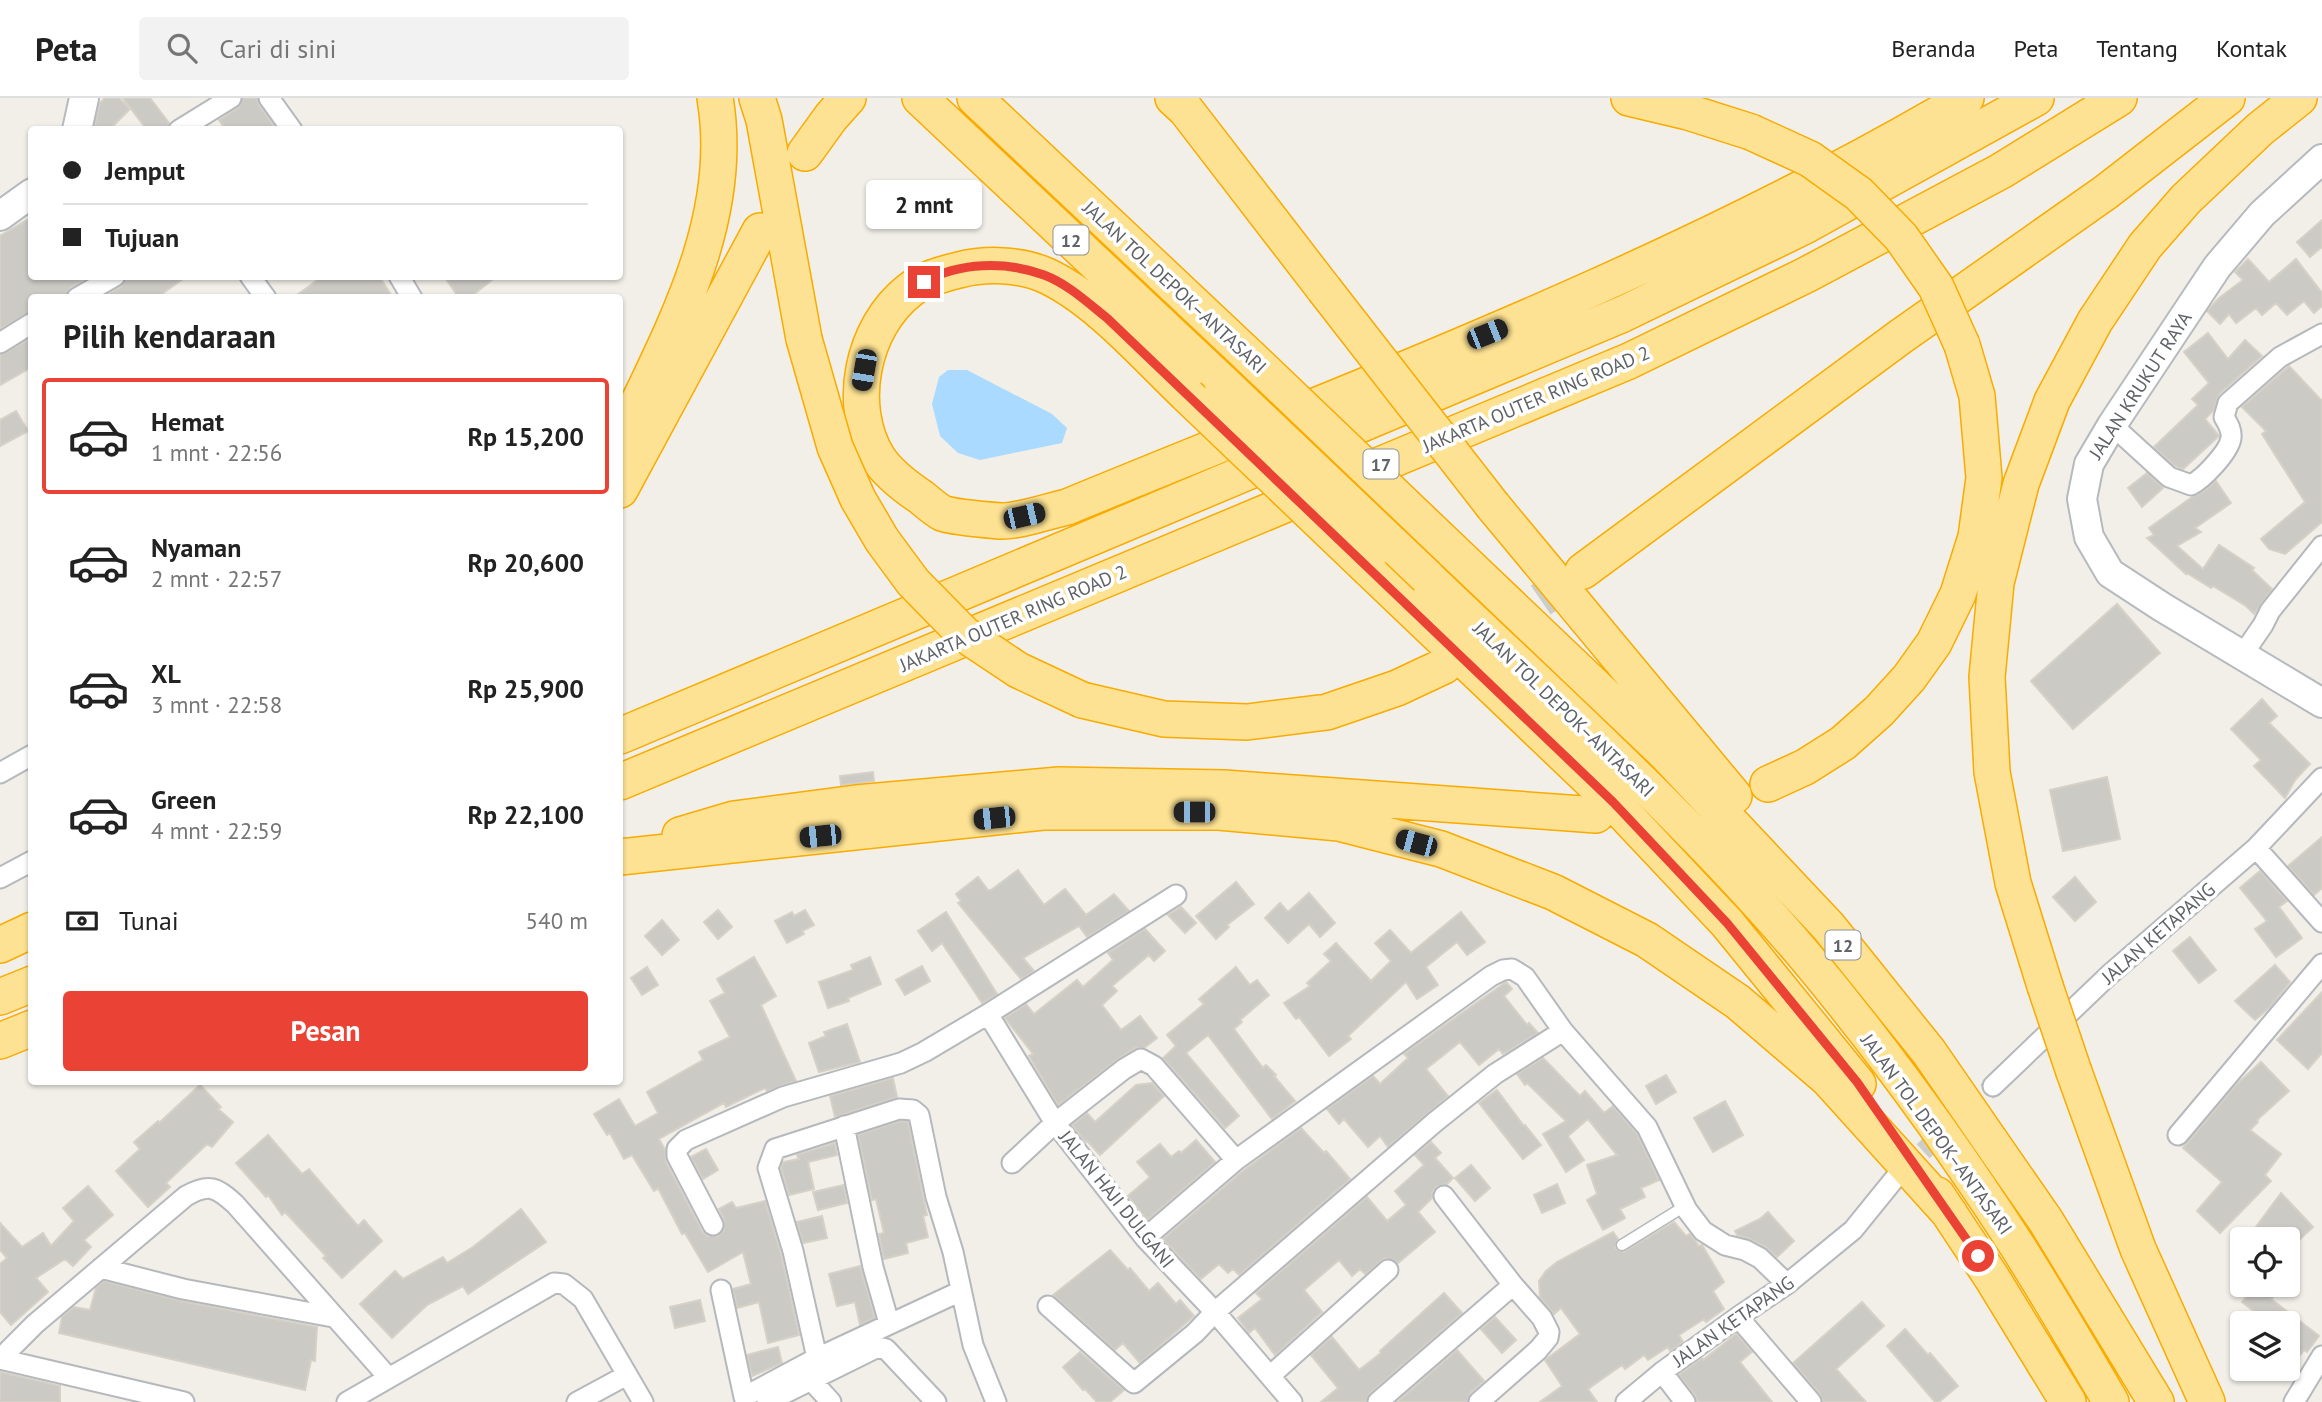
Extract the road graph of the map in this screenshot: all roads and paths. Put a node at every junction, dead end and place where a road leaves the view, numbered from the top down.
1 (84, 98) edge
2 (232, 98) edge
3 (269, 98) edge
4 (715, 98) edge
5 (757, 98) edge
6 (848, 98) edge
7 (920, 98) edge
8 (975, 98) edge
9 (1173, 98) edge
10 (1629, 98) edge
11 (1966, 98) edge
12 (2036, 98) edge
13 (2119, 98) edge
14 (2227, 98) edge
15 (2299, 98) edge
16 (78, 126) edge
17 (186, 126) edge
18 (289, 126) edge
19 (805, 153) dead end
20 (2322, 159) edge
21 (28, 195) edge
22 (0, 216) edge
23 (760, 231) dead end
24 (108, 280) edge
25 (83, 294) edge
26 (28, 326) edge
27 (2322, 334) edge
28 (0, 343) edge
29 (2112, 425) junction
30 (623, 435) edge
31 (623, 484) edge
32 (2322, 546) edge
33 (1583, 571) tunnel mouth
34 (2246, 649) junction
35 (1444, 666) dead end
36 (2322, 703) edge
37 (623, 735) edge
38 (28, 757) edge
39 (0, 773) edge
40 (2322, 778) edge
41 (623, 781) edge
42 (1768, 784) dead end
43 (1596, 815) dead end
44 (2256, 848) junction
45 (623, 854) edge
46 (623, 855) edge
47 (28, 863) edge
48 (0, 878) edge
49 (1176, 895) dead end
50 (2322, 922) edge
51 (1828, 926) junction
52 (28, 932) edge
53 (0, 945) edge
54 (2322, 964) edge
55 (28, 986) edge
56 (0, 997) edge
57 (988, 1014) junction
58 (28, 1030) edge
59 (1563, 1031) junction
60 (28, 1035) edge
61 (0, 1042) edge
62 (1993, 1086) tunnel mouth
63 (1055, 1123) junction
64 (844, 1126) junction
65 (2178, 1135) dead end
66 (1236, 1160) junction
67 (1012, 1163) dead end
68 (1896, 1177) tunnel mouth
69 (1444, 1196) dead end
70 (1685, 1206) junction
71 (1950, 1214) junction
72 (713, 1224) dead end
73 (1145, 1238) junction
74 (1622, 1245) dead end
75 (101, 1268) junction
76 (1388, 1270) dead end
77 (1787, 1284) junction
78 (1513, 1285) junction
79 (721, 1290) dead end
80 (961, 1291) junction
81 (1048, 1307) dead end
82 (1215, 1312) junction
83 (333, 1317) junction
84 (1738, 1317) junction
85 (889, 1324) junction
86 (3, 1353) edge
87 (2322, 1356) edge
88 (817, 1358) junction
89 (1662, 1371) junction
90 (627, 1375) junction
91 (1270, 1376) junction
92 (388, 1377) junction
93 (811, 1380) junction
94 (184, 1402) edge
95 (346, 1402) edge
96 (578, 1402) edge
97 (643, 1402) edge
98 (767, 1402) edge
99 (831, 1402) edge
100 (936, 1402) edge
101 (996, 1402) edge
102 (1292, 1402) edge
103 (1378, 1402) edge
104 (1479, 1402) edge
105 (1626, 1402) edge
106 (1685, 1402) edge
107 (1811, 1402) edge
108 (2068, 1402) edge
109 (2111, 1402) edge
110 (2156, 1402) edge
111 (2207, 1402) edge
112 (2294, 1402) edge

1 - 16 street
2 - 17 street
3 - 18 street
4 - 30 highway
5 - 35 highway, bridge
6 - 19 highway
7 - 109 highway, JALAN TOL DEPOK–ANTASARI / 12, bridge
8 - 51 highway, JALAN TOL DEPOK–ANTASARI / 12, bridge
9 - 51 highway, bridge
10 - 42 highway, bridge
11 - 71 highway, bridge
12 - 37 highway, 17
13 - 41 highway, JAKARTA OUTER RING ROAD 2 / 17
14 - 33 highway
15 - 111 highway, bridge
20 - 29 street, JALAN KRUKUT RAYA
21 - 22 street
23 - 31 highway
24 - 25 street
26 - 28 street
27 - 29 street
29 - 34 street, JALAN KRUKUT RAYA
32 - 34 street
34 - 36 street, JALAN KRUKUT RAYA
38 - 39 street
40 - 44 street, JALAN KETAPANG
43 - 45 highway
44 - 50 street
44 - 62 street, JALAN KETAPANG
46 - 71 highway
47 - 48 street
49 - 57 street
51 - 110 highway, JALAN TOL DEPOK–ANTASARI / 12
52 - 53 highway
54 - 65 street
55 - 56 highway
57 - 63 street, JALAN HAJI DULGANI
57 - 72 street
58 - 61 highway
59 - 66 street
59 - 70 street
59 - 82 street
60 - 61 highway
63 - 66 street
63 - 67 street
63 - 73 street, JALAN HAJI DULGANI
64 - 80 street
64 - 85 street
64 - 88 street
66 - 73 street
68 - 77 street, JALAN KETAPANG
69 - 78 street
70 - 74 lane
70 - 77 street
71 - 108 highway
73 - 82 street, JALAN HAJI DULGANI
75 - 83 street
75 - 83 street
75 - 86 street
76 - 91 street
77 - 84 street, JALAN KETAPANG
78 - 103 street
78 - 104 street
79 - 88 street
80 - 85 street
80 - 101 street
81 - 82 street
82 - 91 street, JALAN HAJI DULGANI
83 - 92 street
84 - 89 street, JALAN KETAPANG
84 - 107 street
85 - 88 street
86 - 94 street
87 - 112 street
89 - 105 street, JALAN KETAPANG
89 - 106 street
90 - 92 street
90 - 96 street
90 - 97 street
91 - 102 street, JALAN HAJI DULGANI
92 - 95 street
93 - 98 street
93 - 99 street
93 - 100 street

